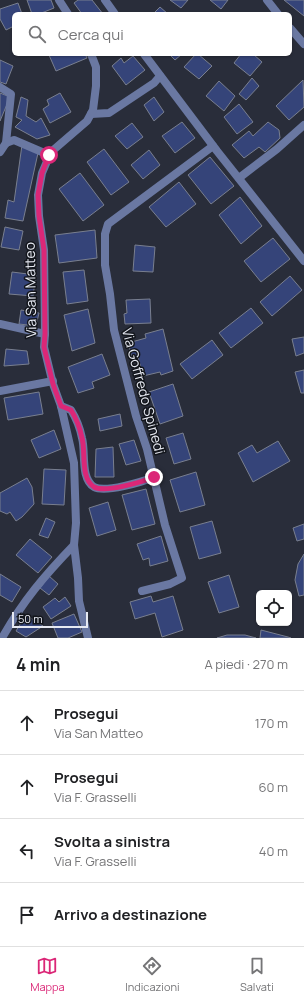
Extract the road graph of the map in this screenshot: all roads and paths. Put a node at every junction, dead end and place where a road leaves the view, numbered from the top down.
1 (59, 0) edge
2 (105, 0) edge
3 (267, 0) edge
4 (67, 12) edge
5 (114, 12) edge
6 (276, 12) edge
7 (292, 30) edge
8 (304, 44) edge
9 (93, 56) edge
10 (145, 56) edge
11 (161, 78) junction
12 (0, 87) edge
13 (91, 114) junction
14 (304, 125) edge
15 (6, 143) junction
16 (214, 146) junction
17 (0, 152) edge
18 (49, 155) junction
19 (239, 178) junction
20 (304, 261) edge
21 (0, 324) edge
22 (45, 334) junction
23 (53, 381) junction
24 (0, 391) edge
25 (61, 406) junction
26 (154, 477) junction
27 (74, 545) junction
28 (142, 591) dead end
29 (2, 638) edge
30 (88, 638) edge

1 - 4 street
2 - 5 street
3 - 6 street
7 - 8 street
9 - 13 street, Via San Matteo
10 - 11 street
11 - 13 street
11 - 16 street
12 - 15 street
13 - 18 street, Via San Matteo
14 - 19 street
15 - 17 street
15 - 18 street
16 - 19 street
16 - 26 street, Via Goffredo Spinedi
18 - 22 street, Via San Matteo
19 - 20 street
21 - 22 street
22 - 23 street, Via San Matteo
23 - 24 street
23 - 25 street, Via San Matteo
25 - 26 street
25 - 27 street, Via San Matteo
26 - 28 street, Via Goffredo Spinedi
27 - 29 street
27 - 30 street, Via San Matteo

